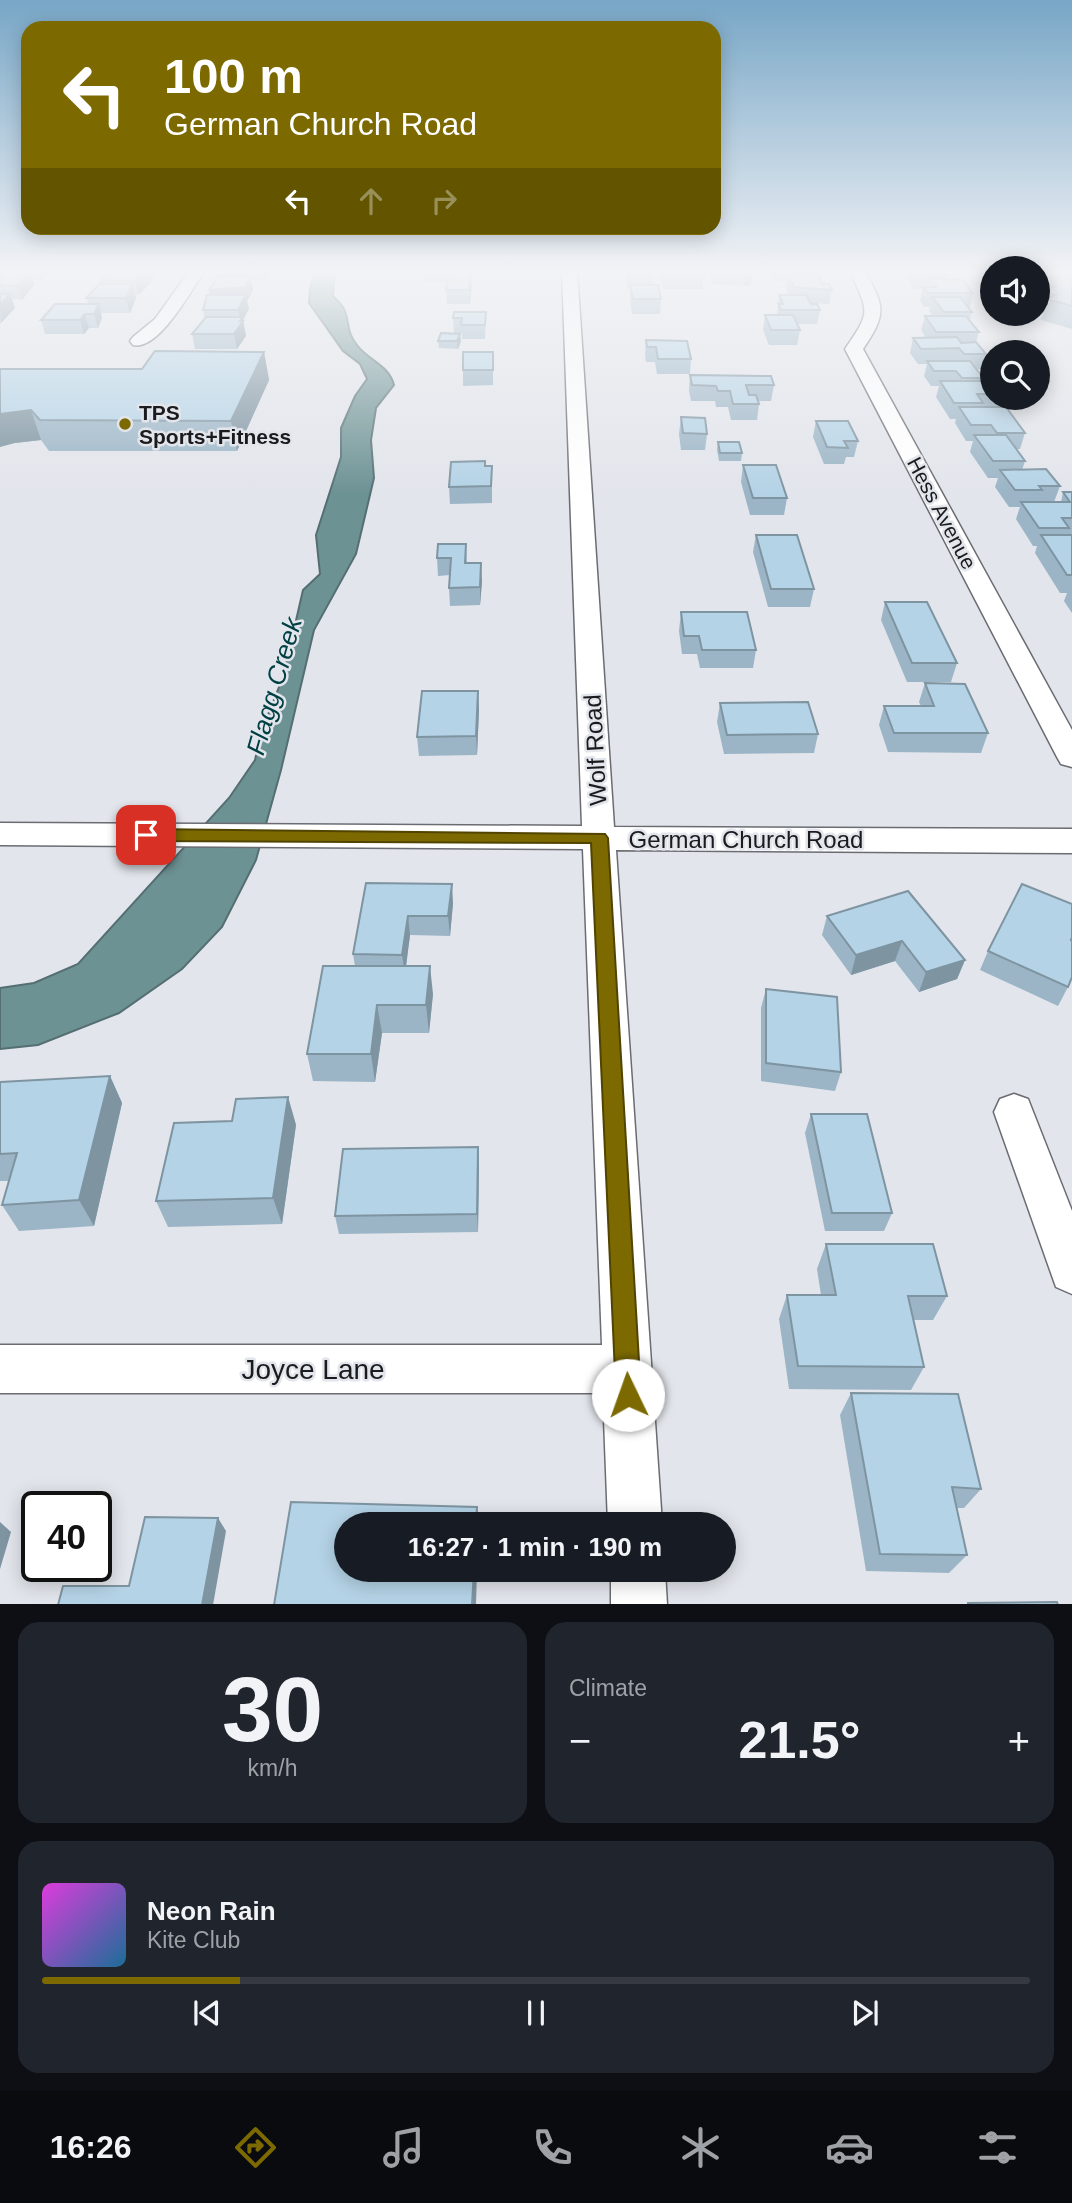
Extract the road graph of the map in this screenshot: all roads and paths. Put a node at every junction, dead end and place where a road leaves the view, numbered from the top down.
1 (573, 345) edge
2 (858, 345) edge
3 (1072, 757) edge
4 (0, 834) edge
5 (599, 838) junction
6 (1072, 841) edge
7 (1014, 1112) dead end
8 (1072, 1271) edge
9 (0, 1369) edge
10 (627, 1369) junction
11 (634, 1512) edge
12 (638, 1582) edge
13 (639, 1604) edge

1 - 5 street, Wolf Road
2 - 3 street, Hess Avenue
4 - 5 street, German Church Road
5 - 6 street, German Church Road
5 - 10 street, Wolf Road
7 - 8 street
9 - 10 street, Joyce Lane
10 - 11 street, Wolf Road
12 - 13 street

